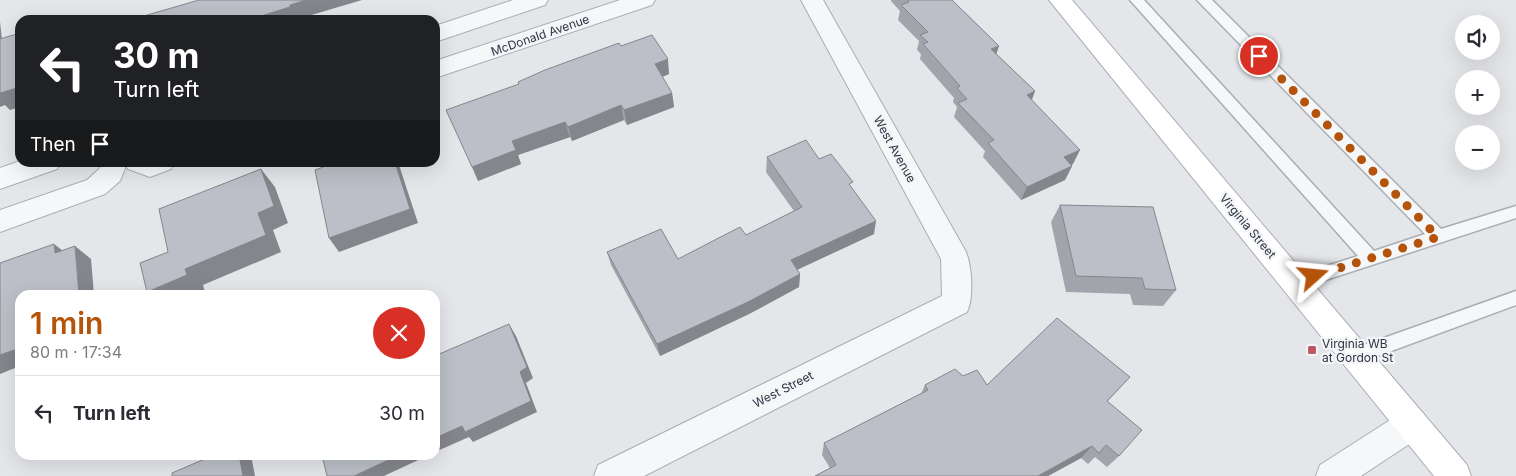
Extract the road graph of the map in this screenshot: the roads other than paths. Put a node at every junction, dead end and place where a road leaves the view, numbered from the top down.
1 (537, 0) edge
2 (644, 0) edge
3 (812, 0) edge
4 (1060, 0) edge
5 (1137, 0) edge
6 (1204, 0) edge
7 (440, 32) edge
8 (440, 68) edge
9 (34, 167) edge
10 (113, 167) edge
11 (0, 179) edge
12 (1516, 212) edge
13 (0, 221) edge
14 (1438, 237) junction
15 (1370, 258) junction
16 (1295, 282) junction
17 (1516, 298) edge
18 (956, 303) joint
19 (1356, 356) junction
20 (1412, 424) junction
21 (610, 476) edge
22 (1332, 476) edge
23 (1455, 476) edge

1 - 7 street
2 - 8 street, McDonald Avenue
3 - 18 street, West Avenue
4 - 16 street, Virginia Street
5 - 15 lane
6 - 14 lane
9 - 11 street
10 - 13 street
12 - 14 lane
14 - 15 lane
15 - 16 lane
16 - 19 street, Virginia Street
17 - 19 lane
18 - 21 street, West Street
19 - 20 street, Virginia Street
20 - 22 street
20 - 23 street, Virginia Street

